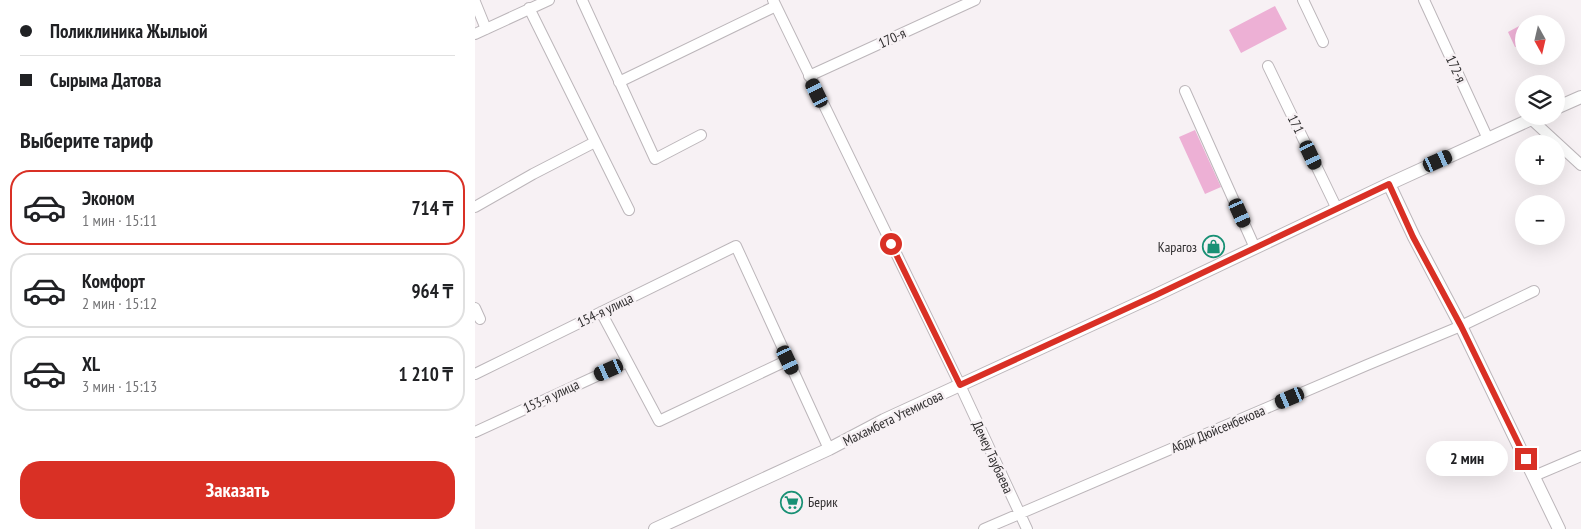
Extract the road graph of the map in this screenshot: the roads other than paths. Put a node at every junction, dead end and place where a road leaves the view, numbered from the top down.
1 (549, 0) edge
2 (582, 0) edge
3 (975, 0) edge
4 (1303, 0) edge
5 (1424, 0) edge
6 (475, 2) edge
7 (775, 3) edge
8 (529, 8) junction
9 (486, 29) junction
10 (475, 34) edge
11 (1323, 42) dead end
12 (1268, 66) dead end
13 (809, 76) junction
14 (619, 82) junction
15 (1185, 91) dead end
16 (1581, 97) edge
17 (1565, 104) edge
18 (1519, 125) edge
19 (1542, 125) edge
20 (701, 135) dead end
21 (1488, 139) junction
22 (595, 142) junction
23 (1581, 165) edge
24 (1389, 184) junction
25 (475, 207) edge
26 (1337, 209) junction
27 (629, 210) dead end
28 (1255, 248) junction
29 (1534, 292) dead end
30 (475, 308) edge
31 (601, 312) junction
32 (480, 319) dead end
33 (1461, 326) junction
34 (788, 360) junction
35 (627, 362) junction
36 (475, 374) edge
37 (960, 385) junction
38 (475, 432) edge
39 (829, 450) junction
40 (1581, 456) edge
41 (1534, 476) junction
42 (1020, 514) junction
43 (655, 529) edge
44 (984, 529) edge
45 (1027, 529) edge
46 (1559, 529) edge

1 - 8 street
2 - 14 street
3 - 13 street, 170-я
4 - 11 street
5 - 21 street, 172-я
6 - 9 street
7 - 13 street, Демеу Таубаева
7 - 14 street
8 - 9 street
8 - 22 street
9 - 10 street
12 - 26 street, 171
13 - 37 street, Демеу Таубаева
14 - 20 street
15 - 28 street
16 - 17 street
18 - 21 street, Махамбета Утемисова
19 - 23 street
21 - 24 street, Махамбета Утемисова
22 - 25 street
22 - 27 street
24 - 26 street, Махамбета Утемисова
24 - 33 street
26 - 28 street, Махамбета Утемисова
28 - 37 street, Махамбета Утемисова
29 - 33 street, Абди Дюйсенбекова
30 - 32 street
31 - 34 street, 154-я улица
31 - 35 street
31 - 36 street, 154-я улица
33 - 41 street
33 - 42 street, Абди Дюйсенбекова
34 - 35 street
34 - 39 street
35 - 38 street, 153-я улица
37 - 39 street, Махамбета Утемисова
37 - 42 street, Демеу Таубаева
39 - 43 street, Махамбета Утемисова
40 - 41 street
41 - 46 street
42 - 44 street, Абди Дюйсенбекова
42 - 45 street, Демеу Таубаева

